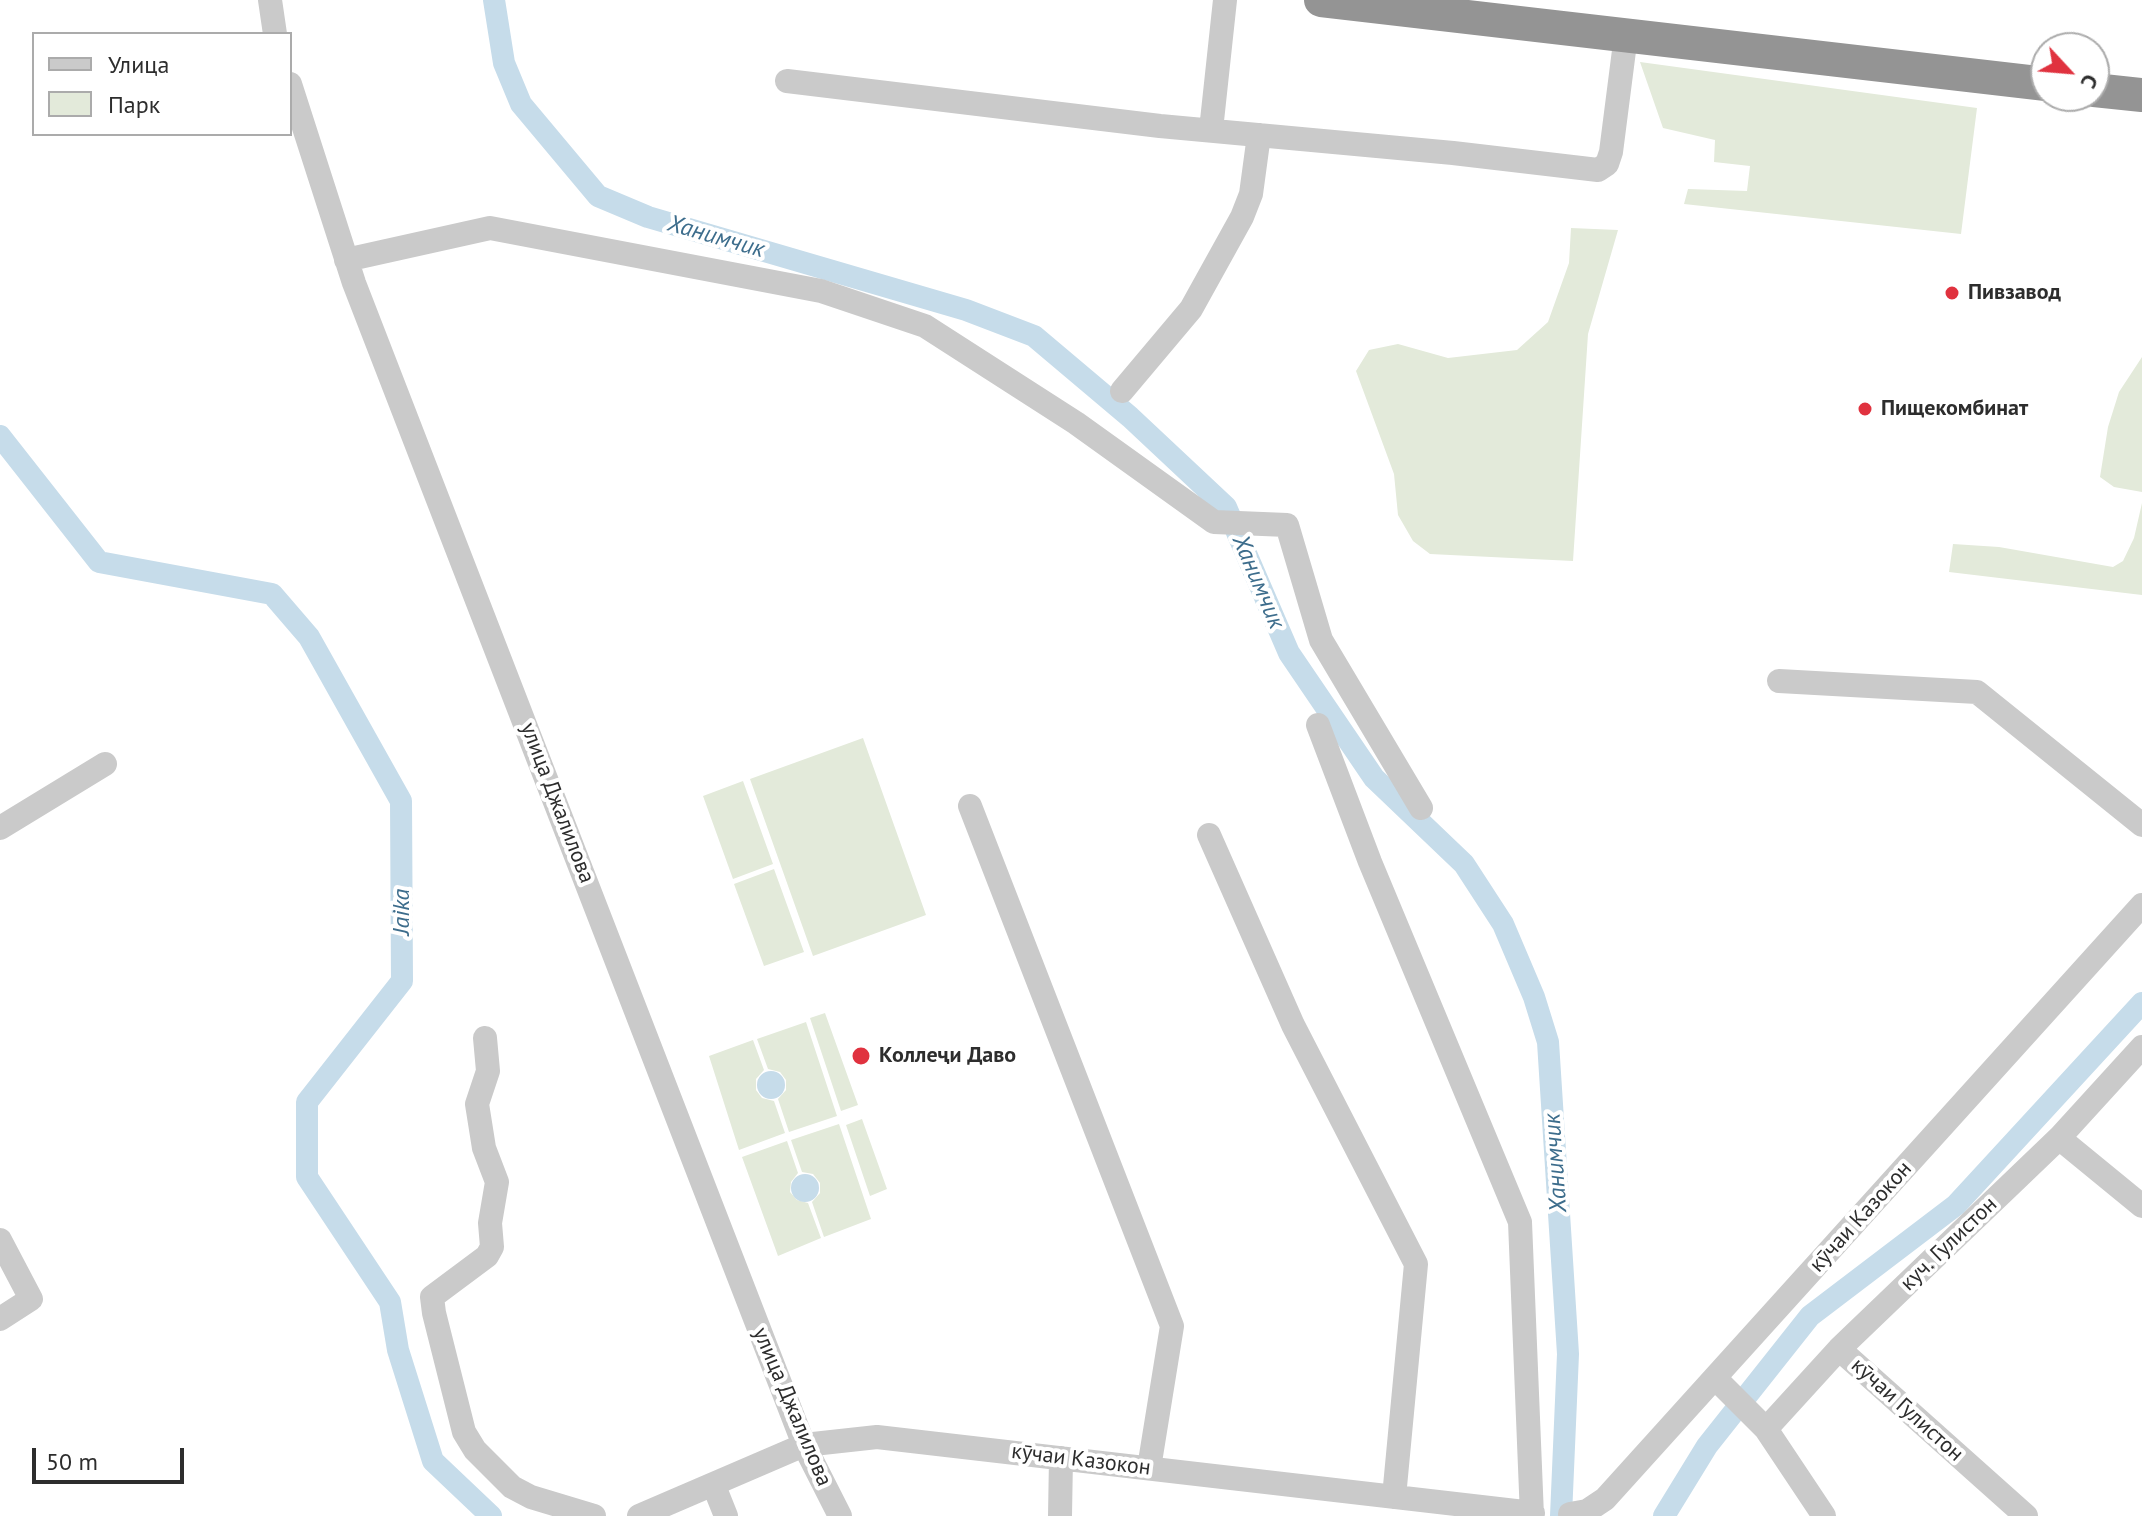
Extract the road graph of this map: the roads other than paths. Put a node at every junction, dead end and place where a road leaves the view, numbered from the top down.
1 (270, 0) edge
2 (1225, 0) edge
3 (1321, 0) edge
4 (275, 32) edge
5 (1626, 35) junction
6 (787, 81) dead end
7 (2030, 82) edge
8 (292, 90) edge
9 (2110, 92) edge
10 (2142, 95) edge
11 (1211, 130) junction
12 (1259, 135) junction
13 (346, 260) junction
14 (1122, 391) dead end
15 (1779, 681) dead end
16 (1318, 725) dead end
17 (105, 764) dead end
18 (970, 806) dead end
19 (1421, 808) dead end
20 (2142, 825) edge
21 (0, 828) edge
22 (1209, 835) dead end
23 (2142, 905) edge
24 (485, 1038) dead end
25 (2142, 1047) edge
26 (2059, 1138) junction
27 (2142, 1206) edge
28 (0, 1240) edge
29 (0, 1319) edge
30 (1839, 1349) junction
31 (1715, 1378) junction
32 (1766, 1429) junction
33 (804, 1445) junction
34 (1061, 1458) junction
35 (1149, 1468) junction
36 (714, 1486) junction
37 (1394, 1497) junction
38 (1532, 1514) edge
39 (1570, 1514) dead end
40 (594, 1516) edge
41 (627, 1516) edge
42 (640, 1516) edge
43 (726, 1516) edge
44 (840, 1516) edge
45 (1060, 1516) edge
46 (1824, 1516) edge
47 (2026, 1516) edge

1 - 4 street
2 - 11 street
3 - 5 highway
5 - 7 highway
5 - 12 street
6 - 11 street
8 - 13 street, улица Джалилова
9 - 10 highway
11 - 12 street
12 - 14 street
13 - 19 street
13 - 33 street, улица Джалилова
15 - 20 street
16 - 38 street
17 - 21 street
18 - 35 street
22 - 37 street
23 - 31 street, кӯчаи Казокон
24 - 40 street
25 - 26 street
26 - 27 street
26 - 30 street, куч. Гулистон
28 - 29 street
30 - 32 street, кӯчаи Гулистон
30 - 47 street, кӯчаи Гулистон
31 - 32 street
31 - 39 street, кӯчаи Казокон
32 - 46 street
33 - 34 street, кӯчаи Казокон
33 - 36 street, кӯчаи Казокон
33 - 44 street, улица Джалилова
34 - 35 street, кӯчаи Казокон
34 - 45 street
35 - 37 street, кӯчаи Казокон
36 - 42 street, кӯчаи Казокон
36 - 43 street
37 - 38 street, кӯчаи Казокон
41 - 42 street, кӯчаи Казокон

